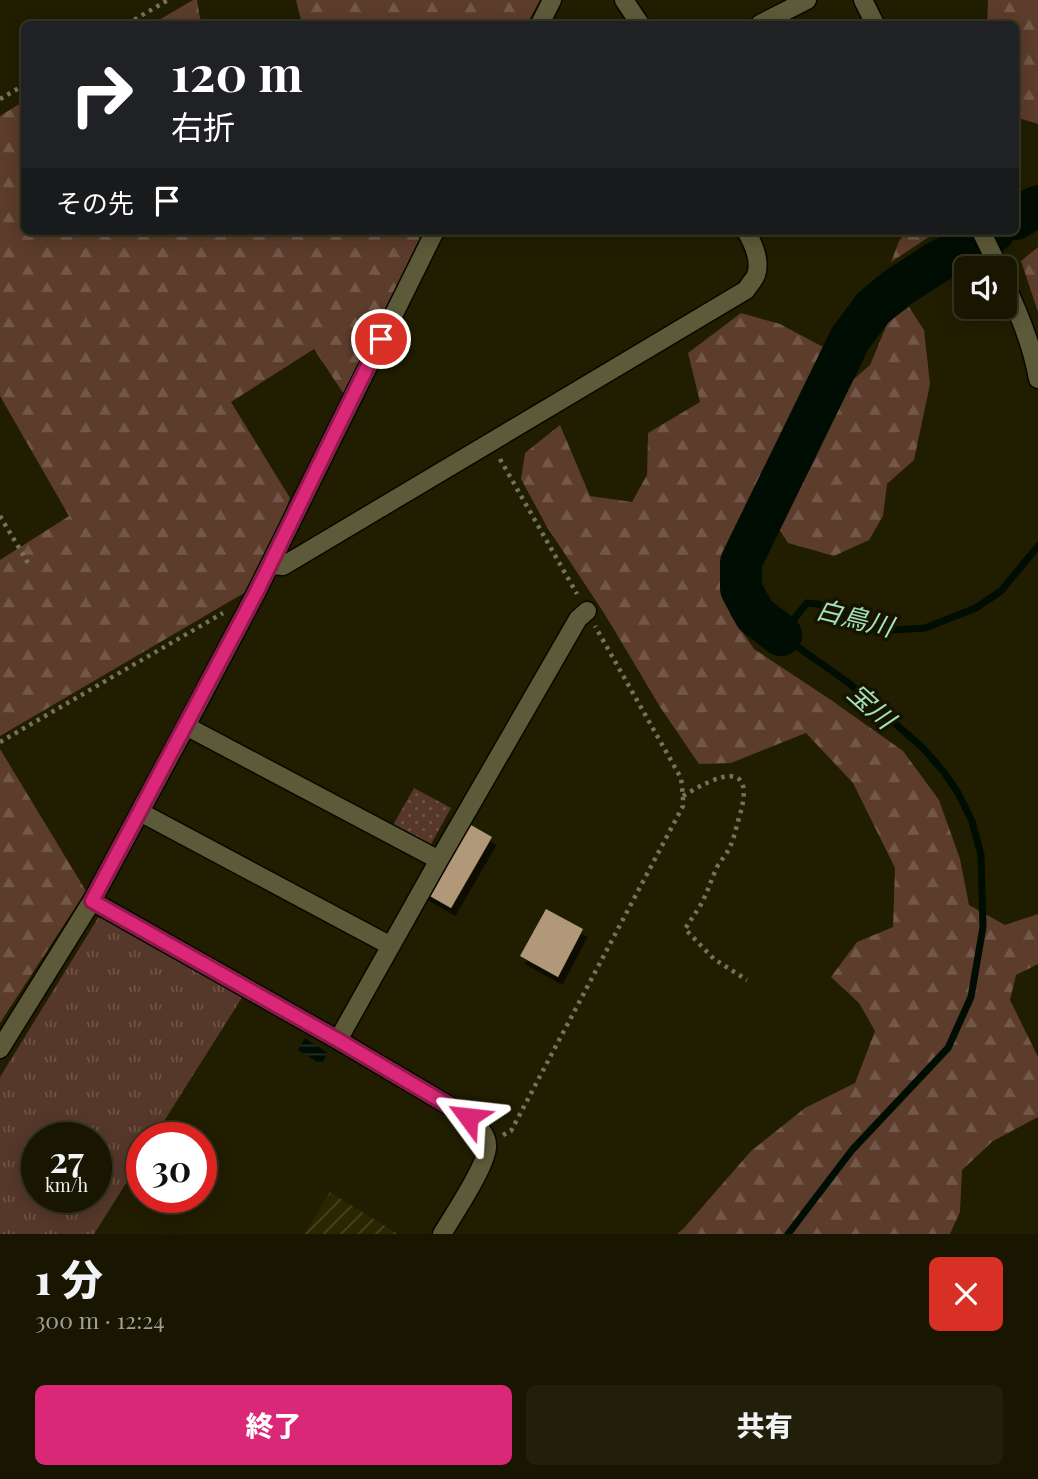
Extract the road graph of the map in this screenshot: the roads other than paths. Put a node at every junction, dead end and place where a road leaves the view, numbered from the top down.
1 (552, 0) edge
2 (624, 0) edge
3 (807, 0) edge
4 (863, 0) edge
5 (542, 21) edge
6 (638, 21) edge
7 (766, 21) edge
8 (874, 21) edge
9 (433, 235) edge
10 (748, 235) edge
11 (983, 235) edge
12 (994, 256) edge
13 (1017, 310) edge
14 (1038, 379) edge
15 (270, 565) junction
16 (587, 611) road end
17 (186, 726) junction
18 (140, 812) junction
19 (439, 860) junction
20 (92, 901) junction
21 (391, 946) junction
22 (338, 1040) junction
23 (0, 1049) edge
24 (442, 1234) edge

1 - 5 street
2 - 6 street
3 - 7 street
4 - 8 street
9 - 15 street
10 - 15 street
11 - 12 street
13 - 14 street
15 - 17 street
16 - 19 street
17 - 18 street
17 - 19 street
18 - 20 street
18 - 21 street
19 - 21 street
20 - 22 street
20 - 23 street
21 - 22 street
22 - 24 street

